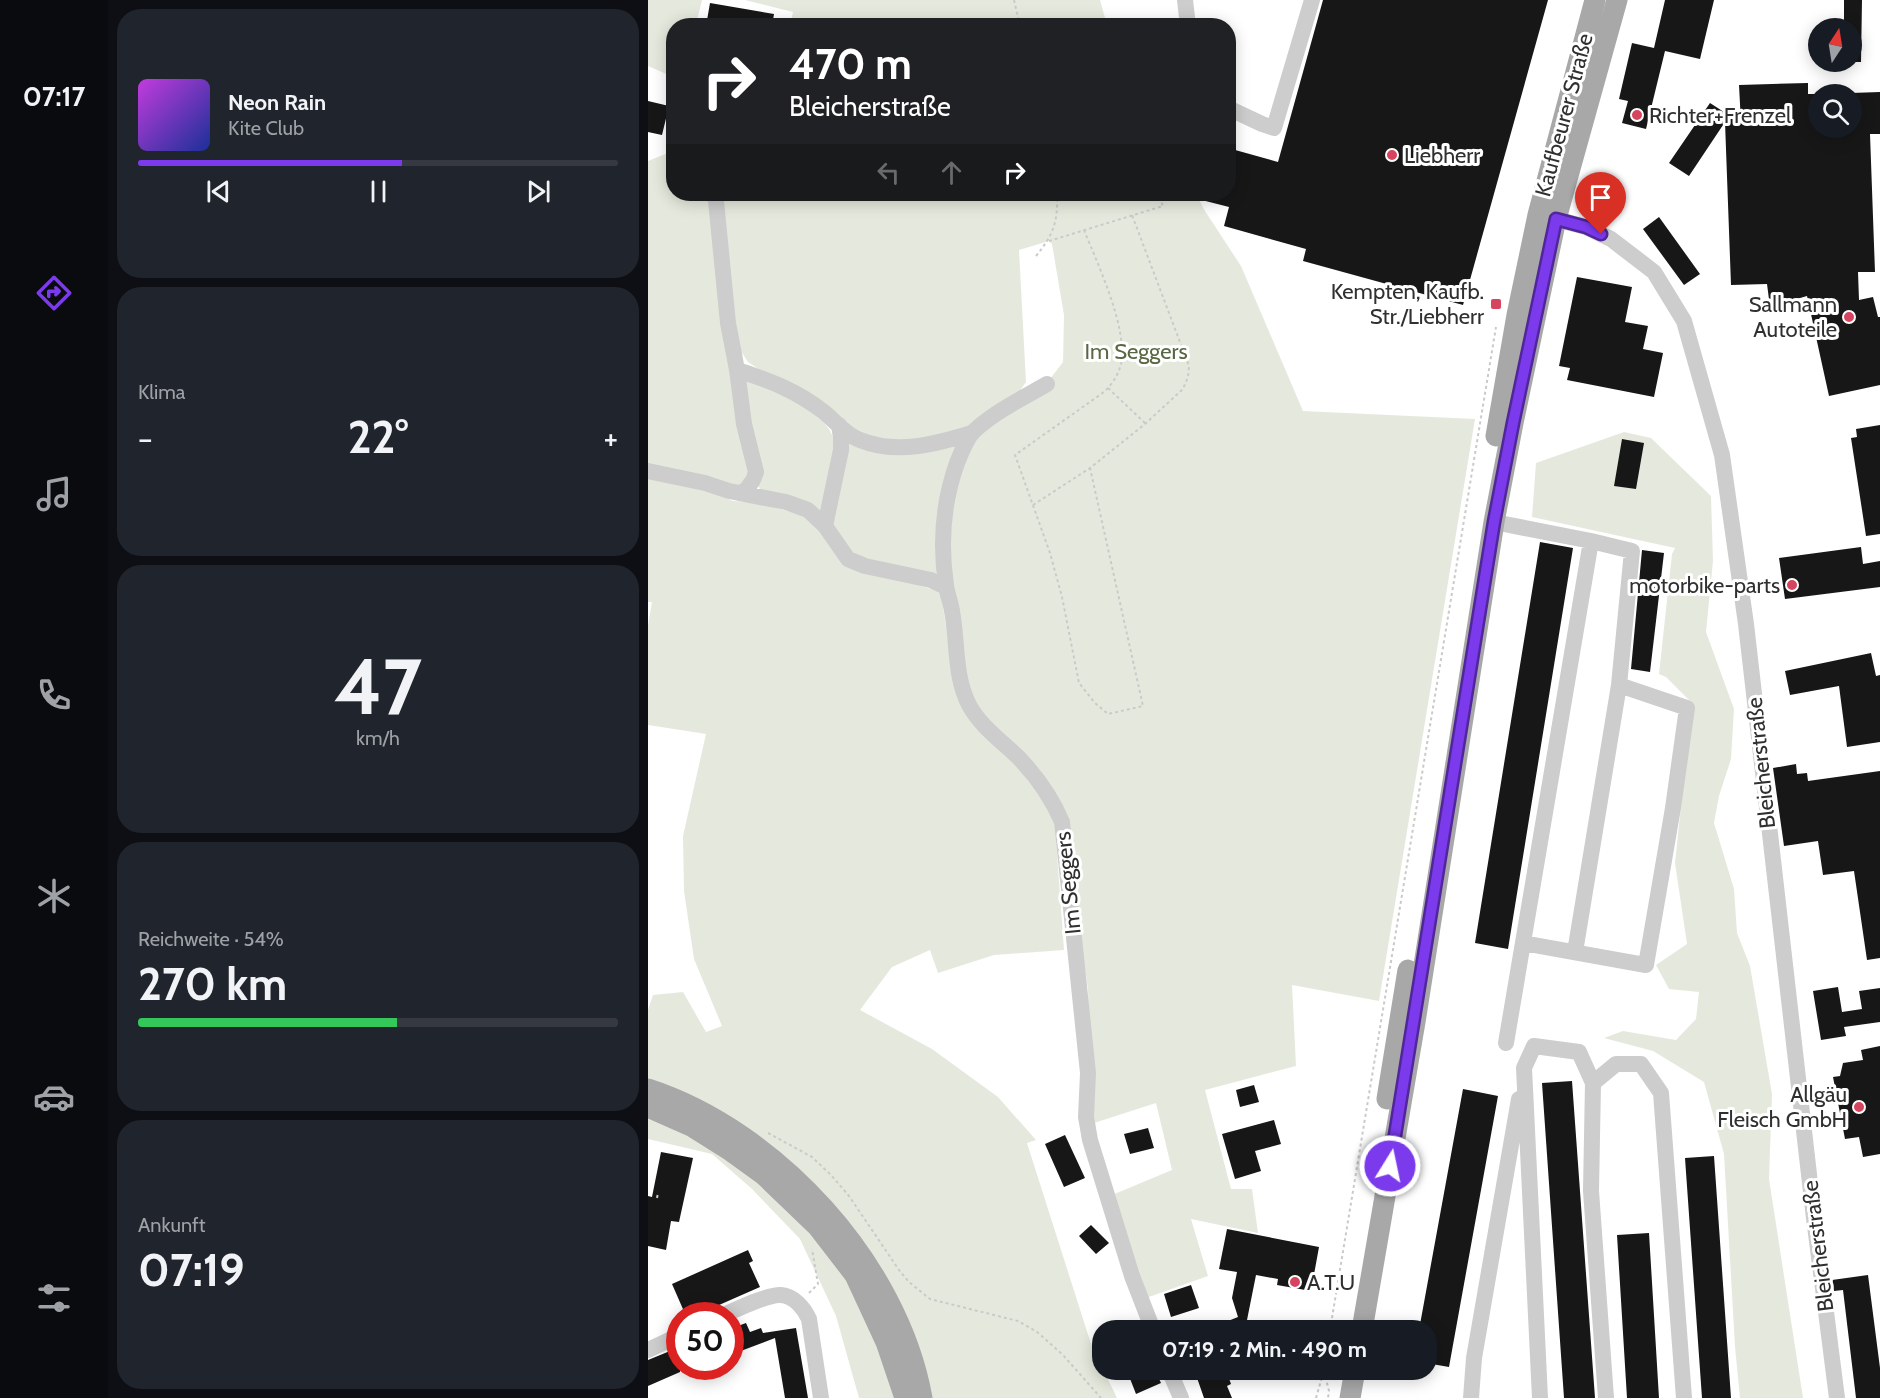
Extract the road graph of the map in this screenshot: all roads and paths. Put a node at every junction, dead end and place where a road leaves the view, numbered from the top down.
1 (1014, 0) edge
2 (1185, 0) edge
3 (1312, 0) edge
4 (1595, 0) edge
5 (1617, 0) edge
6 (1018, 18) edge
7 (1187, 18) edge
8 (1236, 112) edge
9 (716, 201) edge
10 (1056, 201) edge
11 (1161, 201) edge
12 (1132, 215) junction
13 (1547, 217) junction
14 (1084, 230) junction
15 (1049, 241) junction
16 (1036, 256) dead end
17 (1497, 322) dead end
18 (738, 370) junction
19 (1047, 384) dead end
20 (1108, 387) junction
21 (1145, 424) junction
22 (839, 425) junction
23 (972, 433) junction
24 (1089, 468) junction
25 (648, 471) edge
26 (742, 492) junction
27 (1033, 505) junction
28 (1494, 522) junction
29 (825, 526) junction
30 (1591, 541) junction
31 (946, 587) junction
32 (1619, 685) junction
33 (1523, 943) junction
34 (1575, 952) junction
35 (1506, 1043) dead end
36 (1524, 1068) junction
37 (1593, 1083) junction
38 (648, 1092) edge
39 (764, 1131) dead end
40 (658, 1193) dead end
41 (657, 1198) dead end
42 (818, 1227) junction
43 (799, 1304) junction
44 (744, 1306) edge
45 (1150, 1320) edge
46 (1332, 1320) edge
47 (1350, 1320) edge
48 (1364, 1320) edge
49 (666, 1342) edge
50 (648, 1350) edge
51 (1173, 1380) edge
52 (1322, 1380) edge
53 (1326, 1380) edge
54 (1341, 1380) edge
55 (1353, 1380) edge
56 (821, 1398) edge
57 (905, 1398) edge
58 (922, 1398) edge
59 (1101, 1398) edge
60 (1181, 1398) edge
61 (1317, 1398) edge
62 (1328, 1398) edge
63 (1338, 1398) edge
64 (1350, 1398) edge
65 (1471, 1398) edge
66 (1540, 1398) edge
67 (1606, 1398) edge
68 (1684, 1398) edge
69 (1837, 1398) edge

1 - 6 path
2 - 7 street
3 - 8 street
4 - 13 main road, Kaufbeurer Straße
5 - 13 main road, Kaufbeurer Straße
9 - 18 street
10 - 15 path
11 - 12 path
12 - 14 path
12 - 21 path
13 - 28 main road, Kaufbeurer Straße
13 - 47 main road, Kaufbeurer Straße
13 - 69 street, Bleicherstraße
14 - 15 path
14 - 20 path
15 - 16 path
17 - 46 path
18 - 22 street
18 - 26 street
19 - 23 street
20 - 21 path
20 - 27 path
21 - 24 path
22 - 23 street
22 - 29 street
23 - 31 street, Im Seggers
24 - 27 path
24 - 27 path
25 - 26 street
26 - 29 street
28 - 30 street
28 - 48 main road, Kaufbeurer Straße
29 - 31 street
30 - 32 street
30 - 33 street
31 - 45 street, Im Seggers
32 - 34 street
32 - 34 street
33 - 34 street
33 - 35 street
36 - 37 street
36 - 65 street
36 - 66 street
37 - 67 street
37 - 68 street
38 - 42 main road
38 - 58 main road
39 - 59 path
40 - 41 path
42 - 43 path
42 - 57 main road
43 - 44 street
43 - 56 street
49 - 50 street
51 - 60 street
52 - 61 path
53 - 62 path
54 - 63 main road
55 - 64 main road

